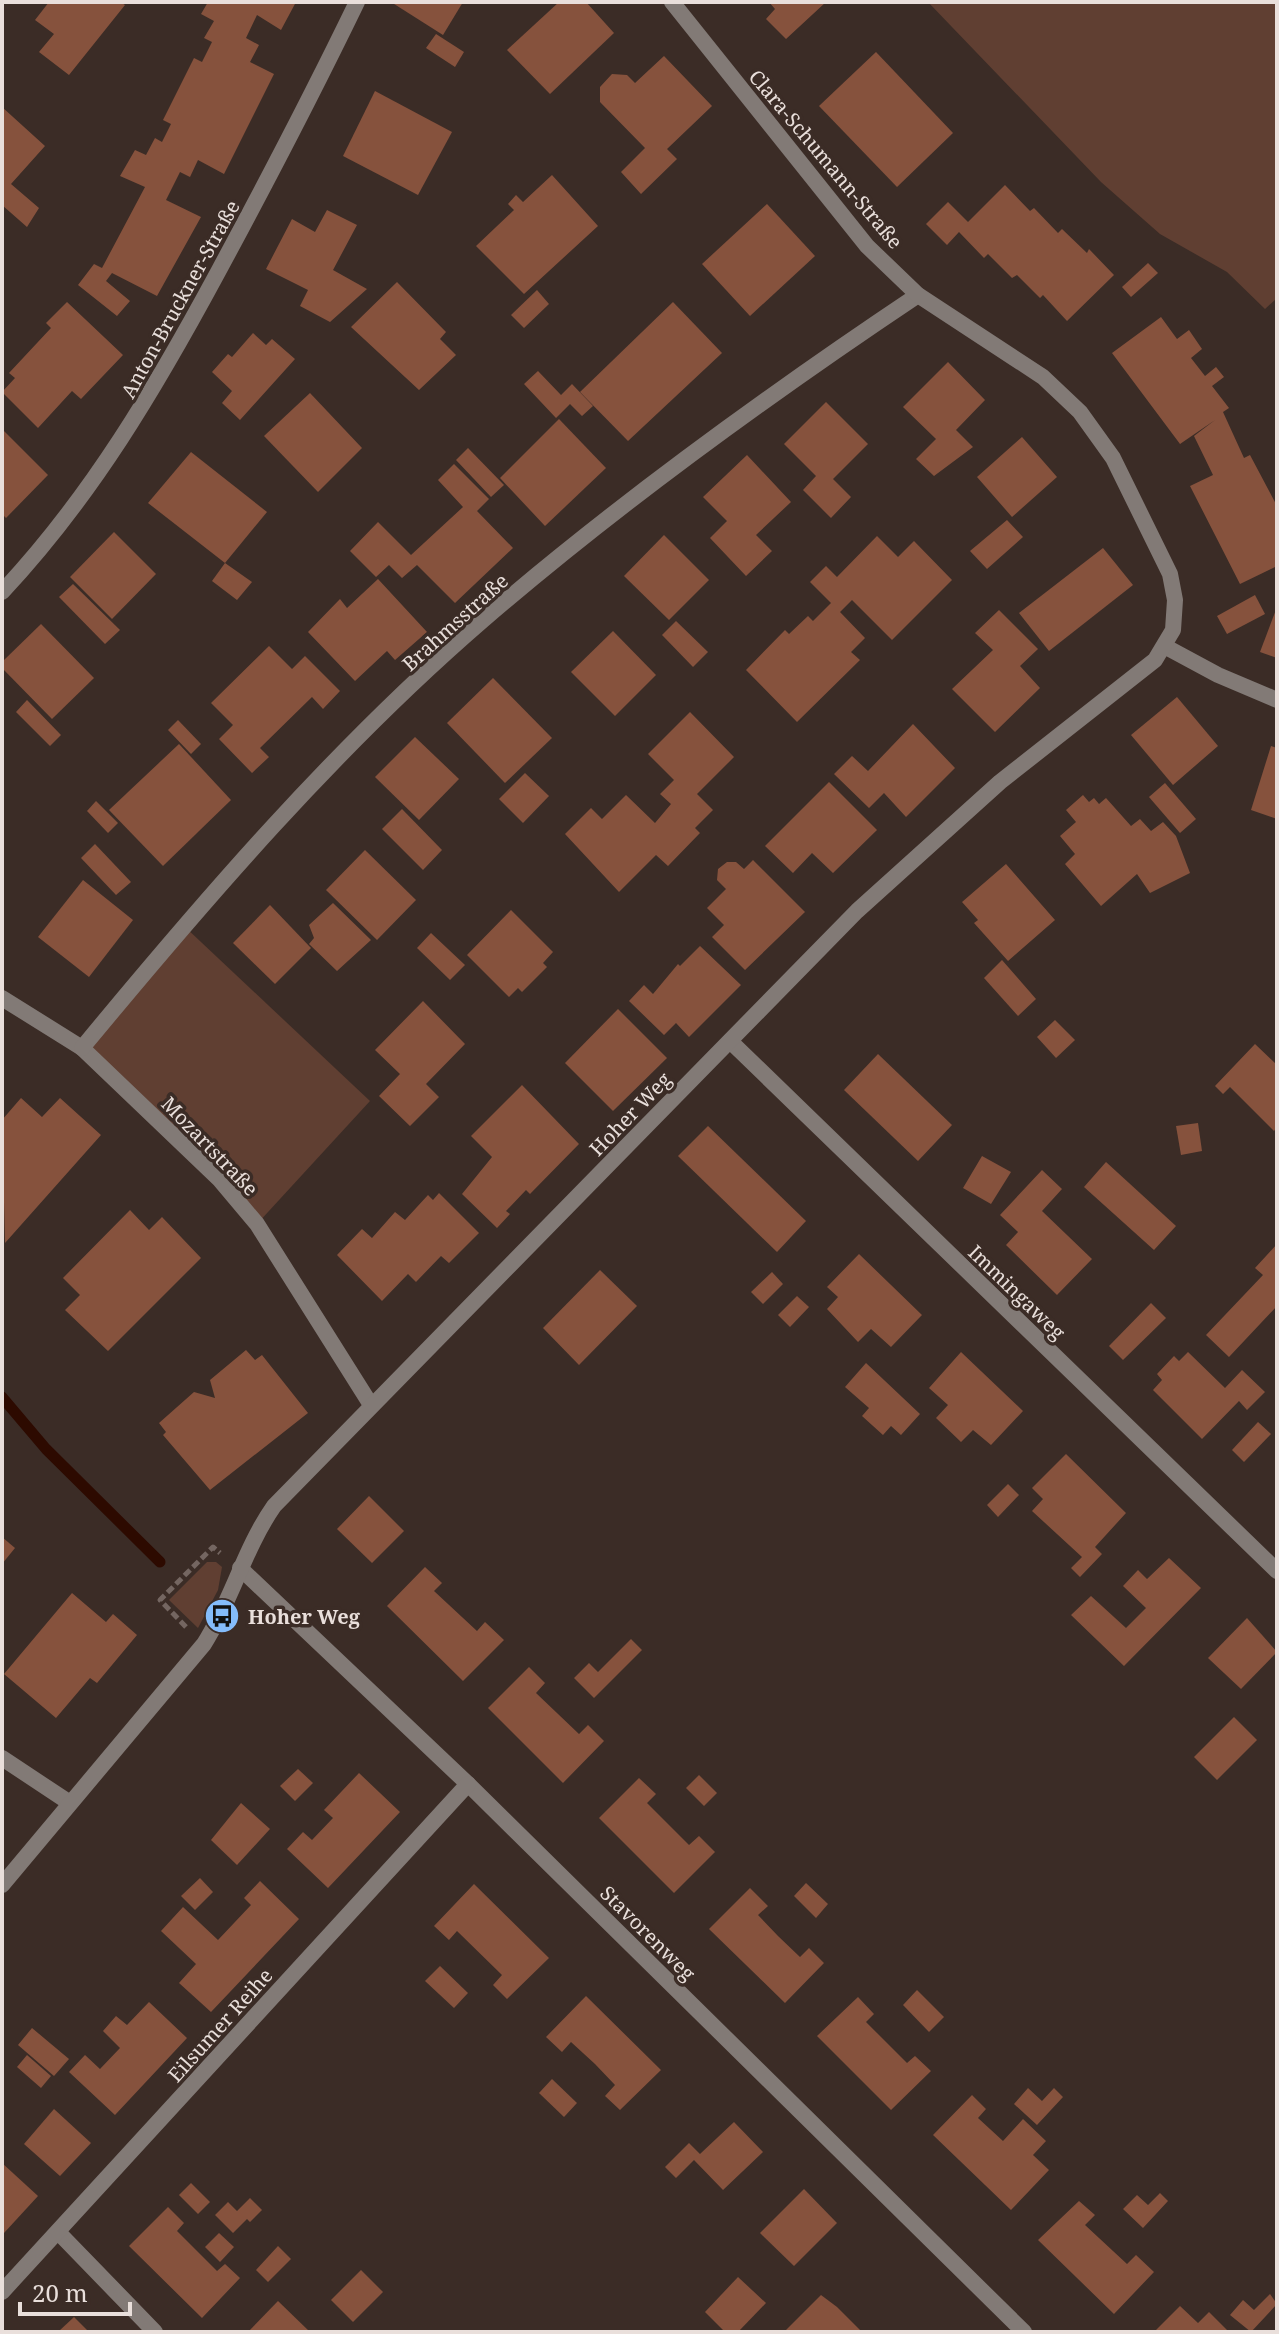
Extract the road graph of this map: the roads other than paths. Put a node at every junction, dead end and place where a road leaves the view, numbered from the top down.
1 (357, 2) edge
2 (672, 2) edge
3 (918, 295) junction
4 (2, 592) edge
5 (1166, 647) junction
6 (1277, 700) edge
7 (2, 998) edge
8 (730, 1041) junction
9 (82, 1048) junction
10 (371, 1405) junction
11 (240, 1568) junction
12 (1277, 1571) edge
13 (2, 1758) edge
14 (468, 1784) junction
15 (70, 1803) junction
16 (2, 1885) edge
17 (58, 2232) junction
18 (2, 2292) edge
19 (155, 2332) edge
20 (1024, 2332) edge

1 - 4 street, Anton-Bruckner-Straße
2 - 3 street, Clara-Schumann-Straße
3 - 5 street, Clara-Schumann-Straße
3 - 9 street, Brahmsstraße
5 - 6 street
5 - 8 street, Hoher Weg
7 - 9 street, Mozartstraße
8 - 10 street, Hoher Weg
8 - 12 street, Immingaweg
9 - 10 street, Mozartstraße
10 - 11 street, Hoher Weg
11 - 14 street, Stavorenweg
11 - 15 street, Hoher Weg
13 - 15 street
14 - 17 street, Eilsumer Reihe
14 - 20 street, Stavorenweg
15 - 16 street, Hoher Weg
17 - 18 street, Eilsumer Reihe
17 - 19 street

